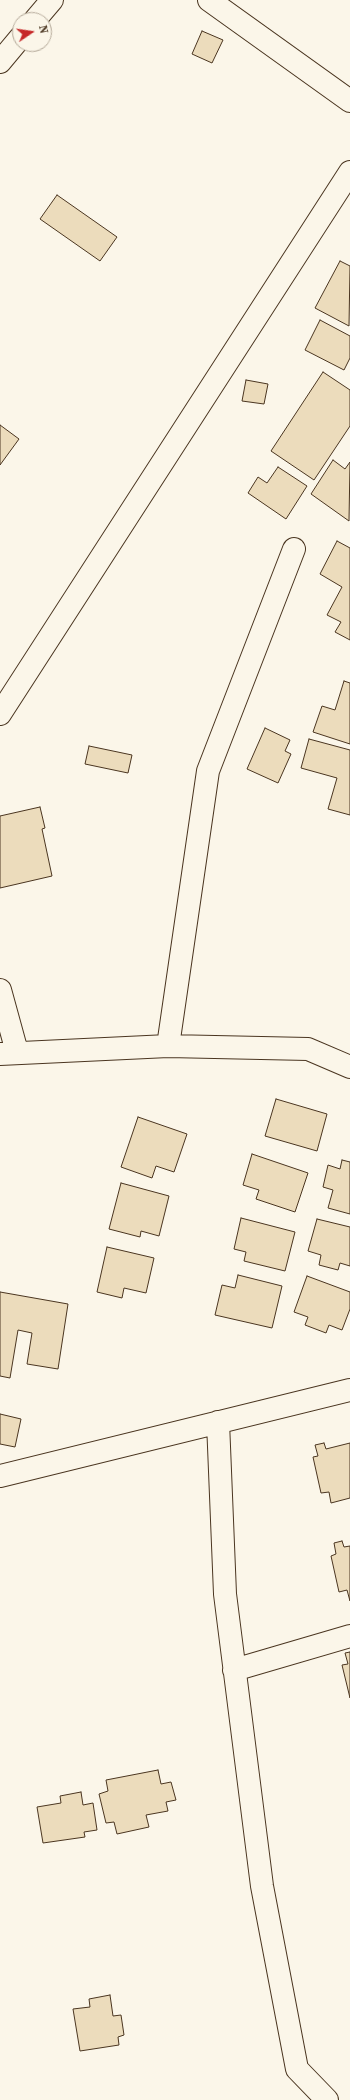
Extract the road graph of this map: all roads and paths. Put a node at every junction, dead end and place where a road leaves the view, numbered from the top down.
1 (52, 0) edge
2 (210, 0) edge
3 (42, 12) edge
4 (12, 48) edge
5 (0, 62) edge
6 (350, 101) edge
7 (350, 172) edge
8 (294, 549) dead end
9 (0, 714) edge
10 (0, 990) edge
11 (168, 1046) junction
12 (8, 1053) edge
13 (350, 1066) edge
14 (350, 1390) edge
15 (218, 1422) junction
16 (0, 1476) edge
17 (350, 1636) edge
18 (234, 1670) junction
19 (327, 2100) edge

1 - 3 street
2 - 6 street
4 - 5 street
7 - 9 street
8 - 11 street
10 - 12 street
11 - 12 street
11 - 13 street
14 - 15 street
15 - 16 street
15 - 18 street
17 - 18 street
18 - 19 street

